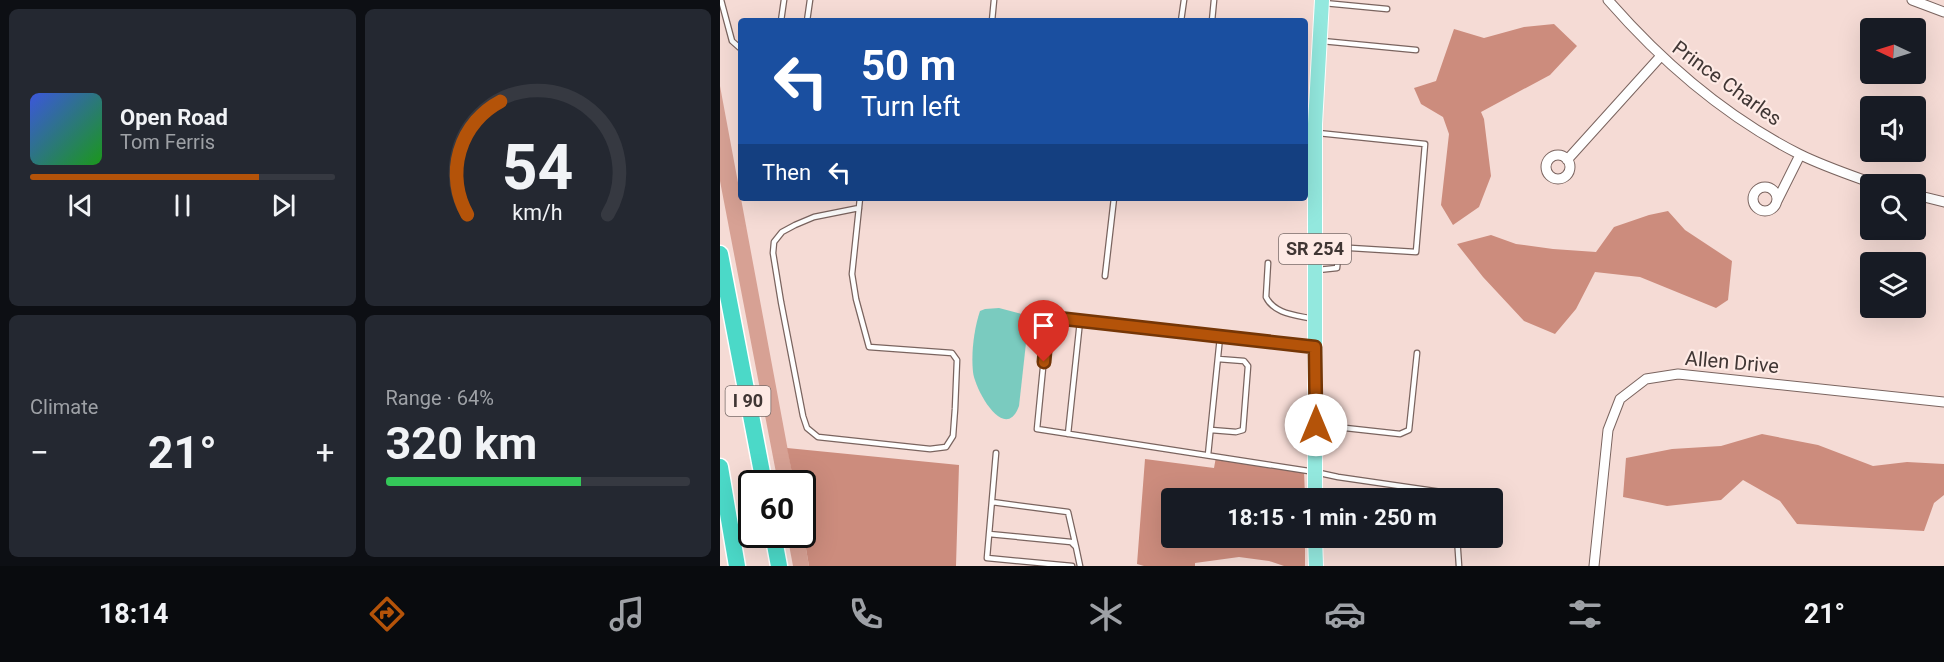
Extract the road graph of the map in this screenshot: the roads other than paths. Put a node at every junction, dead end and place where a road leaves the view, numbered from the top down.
1 (721, 0) edge
2 (784, 0) edge
3 (810, 0) edge
4 (994, 0) edge
5 (1184, 0) edge
6 (1214, 0) edge
7 (1608, 0) edge
8 (1912, 0) edge
9 (1321, 1) edge
10 (1387, 9) dead end
11 (1944, 12) edge
12 (781, 18) edge
13 (807, 18) edge
14 (992, 18) edge
15 (1181, 18) edge
16 (1212, 18) edge
17 (1319, 41) junction
18 (738, 47) edge
19 (1416, 50) dead end
20 (1660, 57) junction
21 (1312, 127) edge
22 (1800, 155) junction
23 (1567, 160) dead end
24 (1860, 178) edge
25 (1926, 198) edge
26 (860, 201) edge
27 (1114, 201) edge
28 (1777, 201) dead end
29 (1944, 202) edge
30 (859, 208) junction
31 (1315, 246) junction
32 (1340, 248) junction
33 (720, 254) edge
34 (1268, 263) dead end
35 (1315, 271) junction
36 (1105, 276) dead end
37 (1315, 320) junction
38 (1080, 321) junction
39 (1221, 337) junction
40 (1315, 347) junction
41 (1417, 353) dead end
42 (1218, 358) junction
43 (1944, 402) edge
44 (1316, 425) junction
45 (1211, 430) junction
46 (1068, 434) junction
47 (996, 453) dead end
48 (1208, 455) junction
49 (720, 467) edge
50 (762, 470) edge
51 (1316, 472) junction
52 (1316, 488) edge
53 (1414, 488) edge
54 (992, 502) junction
55 (989, 534) junction
56 (776, 548) edge
57 (1076, 548) junction
58 (1316, 548) edge
59 (1457, 548) edge
60 (737, 566) edge
61 (779, 566) edge
62 (1072, 566) edge
63 (1080, 566) edge
64 (1316, 566) edge
65 (1458, 566) edge
66 (1594, 566) edge
67 (1601, 566) edge

1 - 18 lane
2 - 12 lane
3 - 13 lane
4 - 14 lane
5 - 15 lane
6 - 16 lane
7 - 20 street, Prince Charles
8 - 11 street
9 - 10 lane
9 - 17 main road, SR 254
17 - 19 lane
17 - 21 main road, SR 254
20 - 22 street, Prince Charles
20 - 23 street
21 - 31 main road, SR 254
21 - 32 lane
22 - 24 street, Prince Charles
22 - 28 street
25 - 29 street
26 - 30 lane
27 - 36 lane
30 - 30 lane
31 - 32 lane
31 - 35 main road, SR 254
32 - 35 lane
33 - 50 highway, I 90
34 - 37 lane
35 - 37 main road, SR 254
37 - 40 main road, SR 254
38 - 39 lane
38 - 46 lane
38 - 46 lane
39 - 40 lane
39 - 42 lane
40 - 44 main road, SR 254
41 - 44 lane
42 - 45 lane
42 - 45 lane
43 - 66 street, Allen Drive
44 - 51 main road, SR 254
45 - 48 lane
46 - 48 lane
47 - 54 lane
48 - 51 lane
49 - 60 highway
51 - 52 main road, SR 254
51 - 53 lane
54 - 55 lane
54 - 57 lane
55 - 57 lane
55 - 62 lane
56 - 61 highway
57 - 63 lane
58 - 64 main road
59 - 65 lane
66 - 67 street

